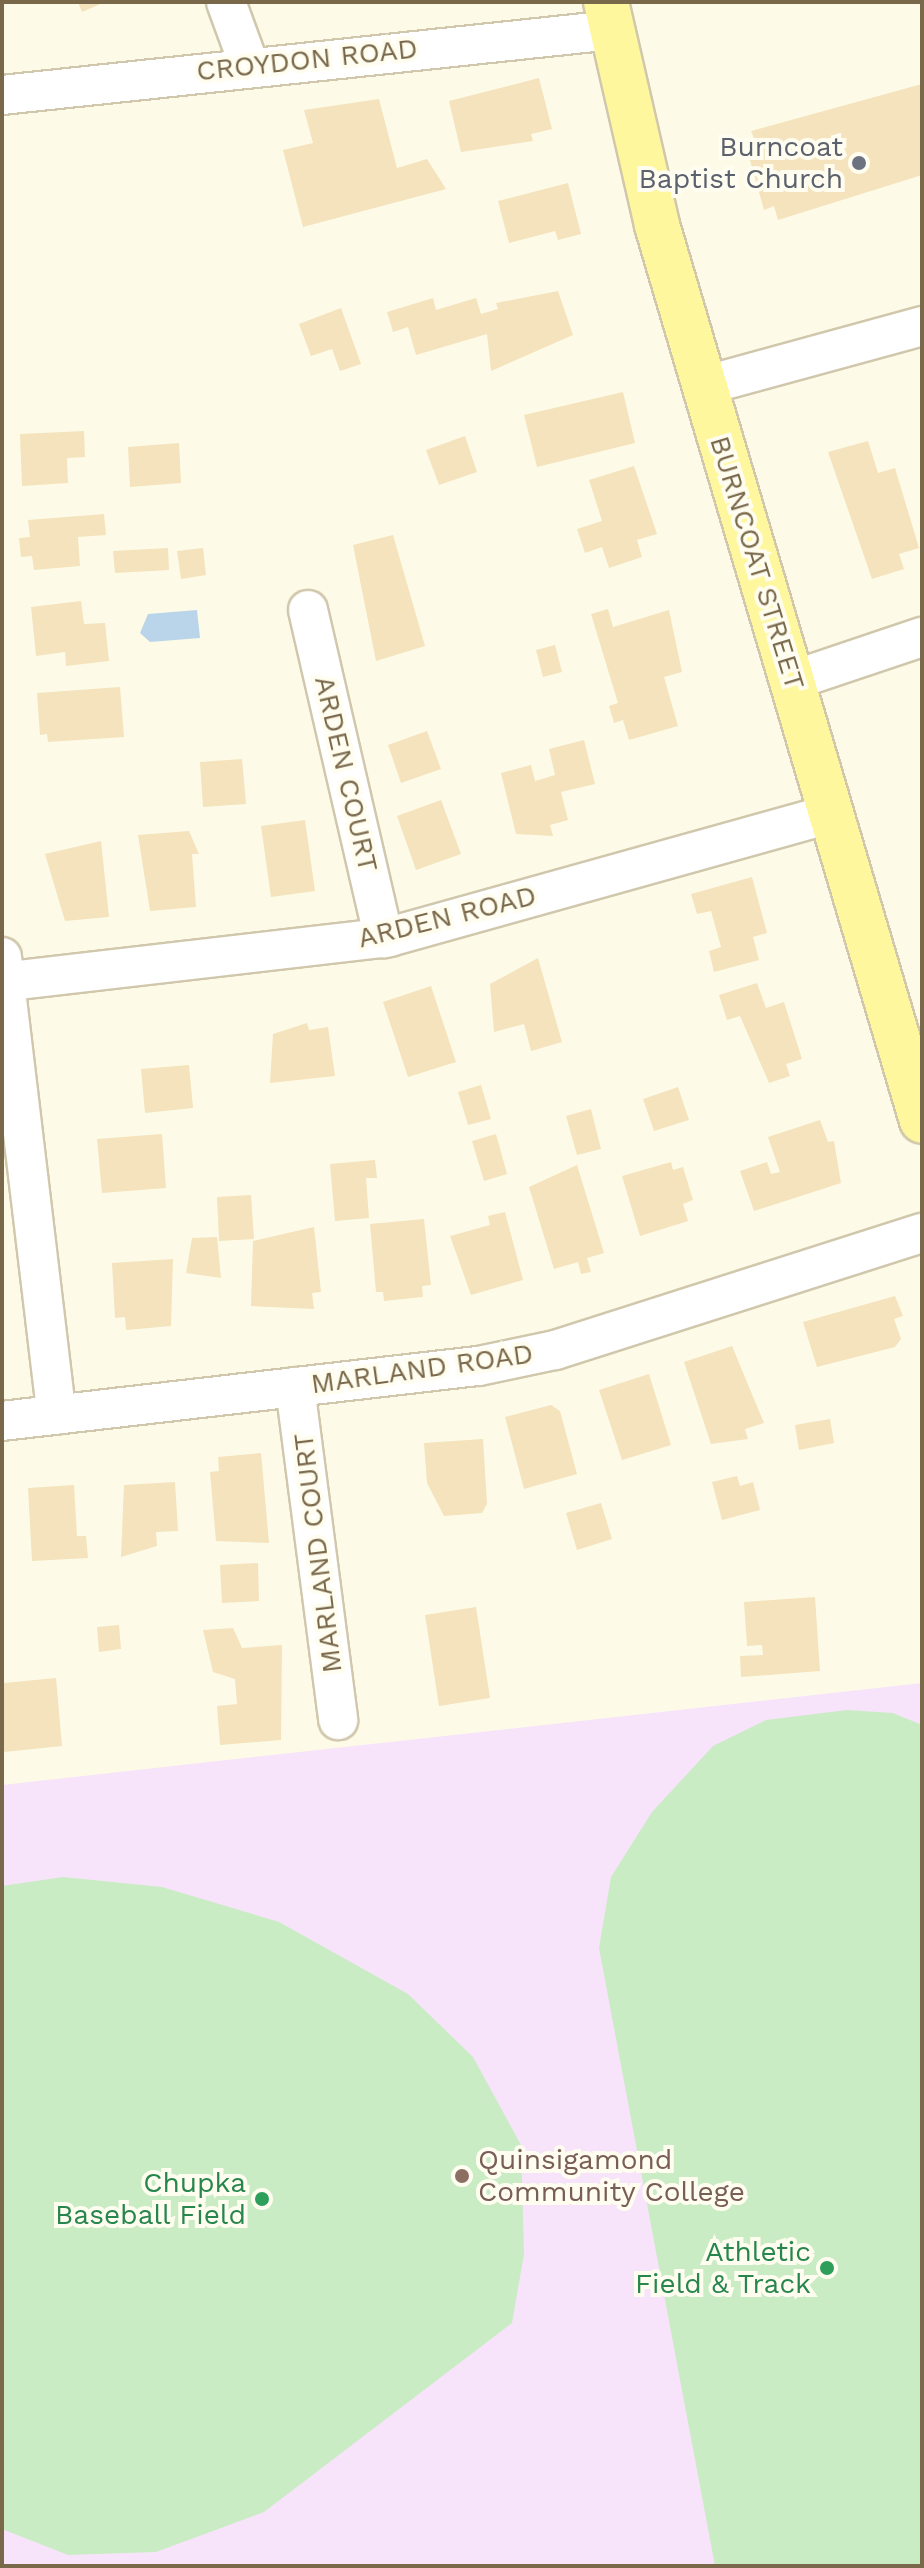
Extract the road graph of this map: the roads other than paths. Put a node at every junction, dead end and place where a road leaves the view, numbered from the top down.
1 (226, 2) edge
2 (609, 16) edge
3 (249, 65) junction
4 (2, 95) edge
5 (922, 326) edge
6 (703, 386) junction
7 (308, 610) dead end
8 (922, 637) edge
9 (794, 680) junction
10 (832, 813) junction
11 (384, 938) junction
12 (3, 973) edge
13 (920, 1109) edge
14 (922, 1233) edge
15 (295, 1387) junction
16 (57, 1415) junction
17 (2, 1421) edge
18 (338, 1720) dead end

1 - 3 street
2 - 3 street, CROYDON ROAD
2 - 6 main road, BURNCOAT STREET
3 - 4 street, CROYDON ROAD
5 - 6 street
6 - 9 main road, BURNCOAT STREET
7 - 11 street, ARDEN COURT
8 - 9 street
9 - 10 main road, BURNCOAT STREET
10 - 11 street, ARDEN ROAD
10 - 13 main road, BURNCOAT STREET
11 - 12 street, ARDEN ROAD
12 - 16 street
14 - 15 street, MARLAND ROAD
15 - 16 street, MARLAND ROAD
15 - 18 street, MARLAND COURT
16 - 17 street, MARLAND ROAD

